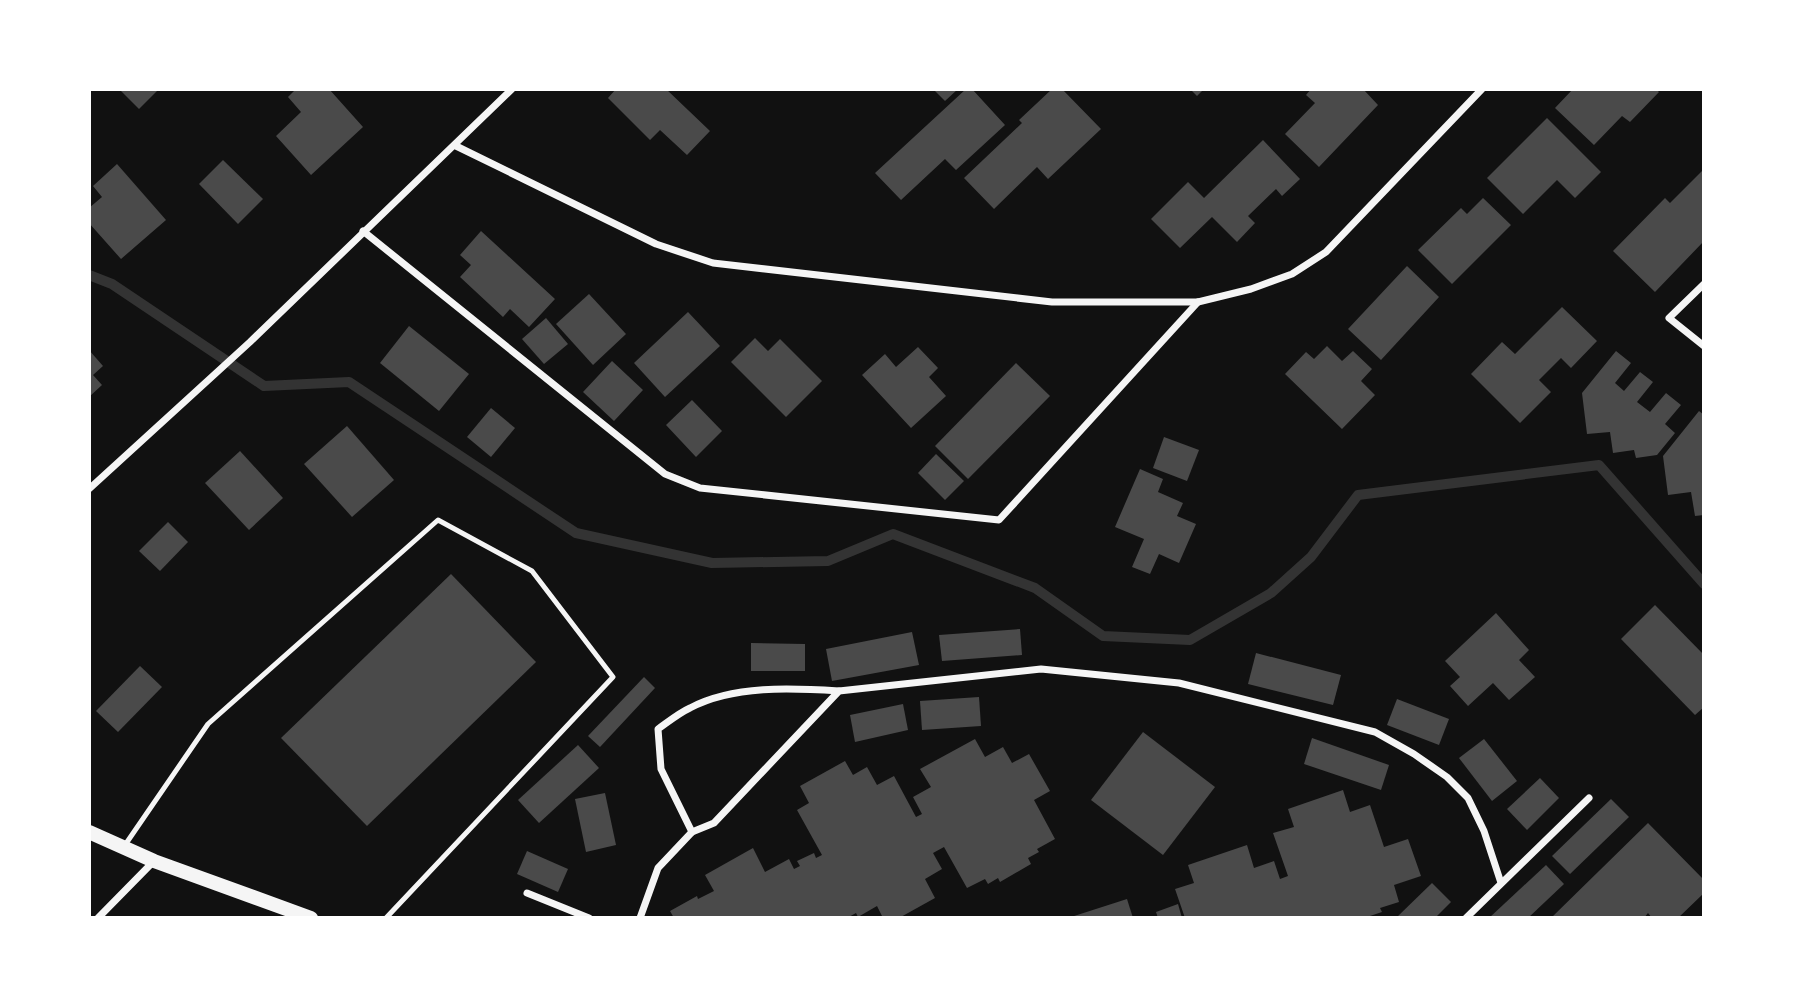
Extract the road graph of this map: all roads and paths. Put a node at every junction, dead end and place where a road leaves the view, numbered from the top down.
1 (512, 89) edge
2 (1482, 89) edge
3 (456, 146) junction
4 (363, 231) junction
5 (1704, 284) edge
6 (1198, 302) junction
7 (1704, 346) edge
8 (89, 489) edge
9 (839, 691) junction
10 (1588, 798) dead end
11 (89, 832) edge
12 (692, 832) junction
13 (123, 848) junction
14 (154, 861) junction
15 (1502, 883) junction
16 (527, 893) dead end
17 (98, 918) edge
18 (311, 918) edge
19 (386, 918) edge
20 (590, 918) edge
21 (640, 918) edge
22 (1466, 918) edge

1 - 3 street
2 - 6 street
3 - 4 street
3 - 6 street
4 - 6 street
4 - 8 street
5 - 7 street
9 - 12 street
9 - 12 street
9 - 15 street
10 - 15 street
11 - 13 main road
12 - 21 street
13 - 14 main road
13 - 19 lane
14 - 17 street
14 - 18 main road
15 - 22 street
16 - 20 street

